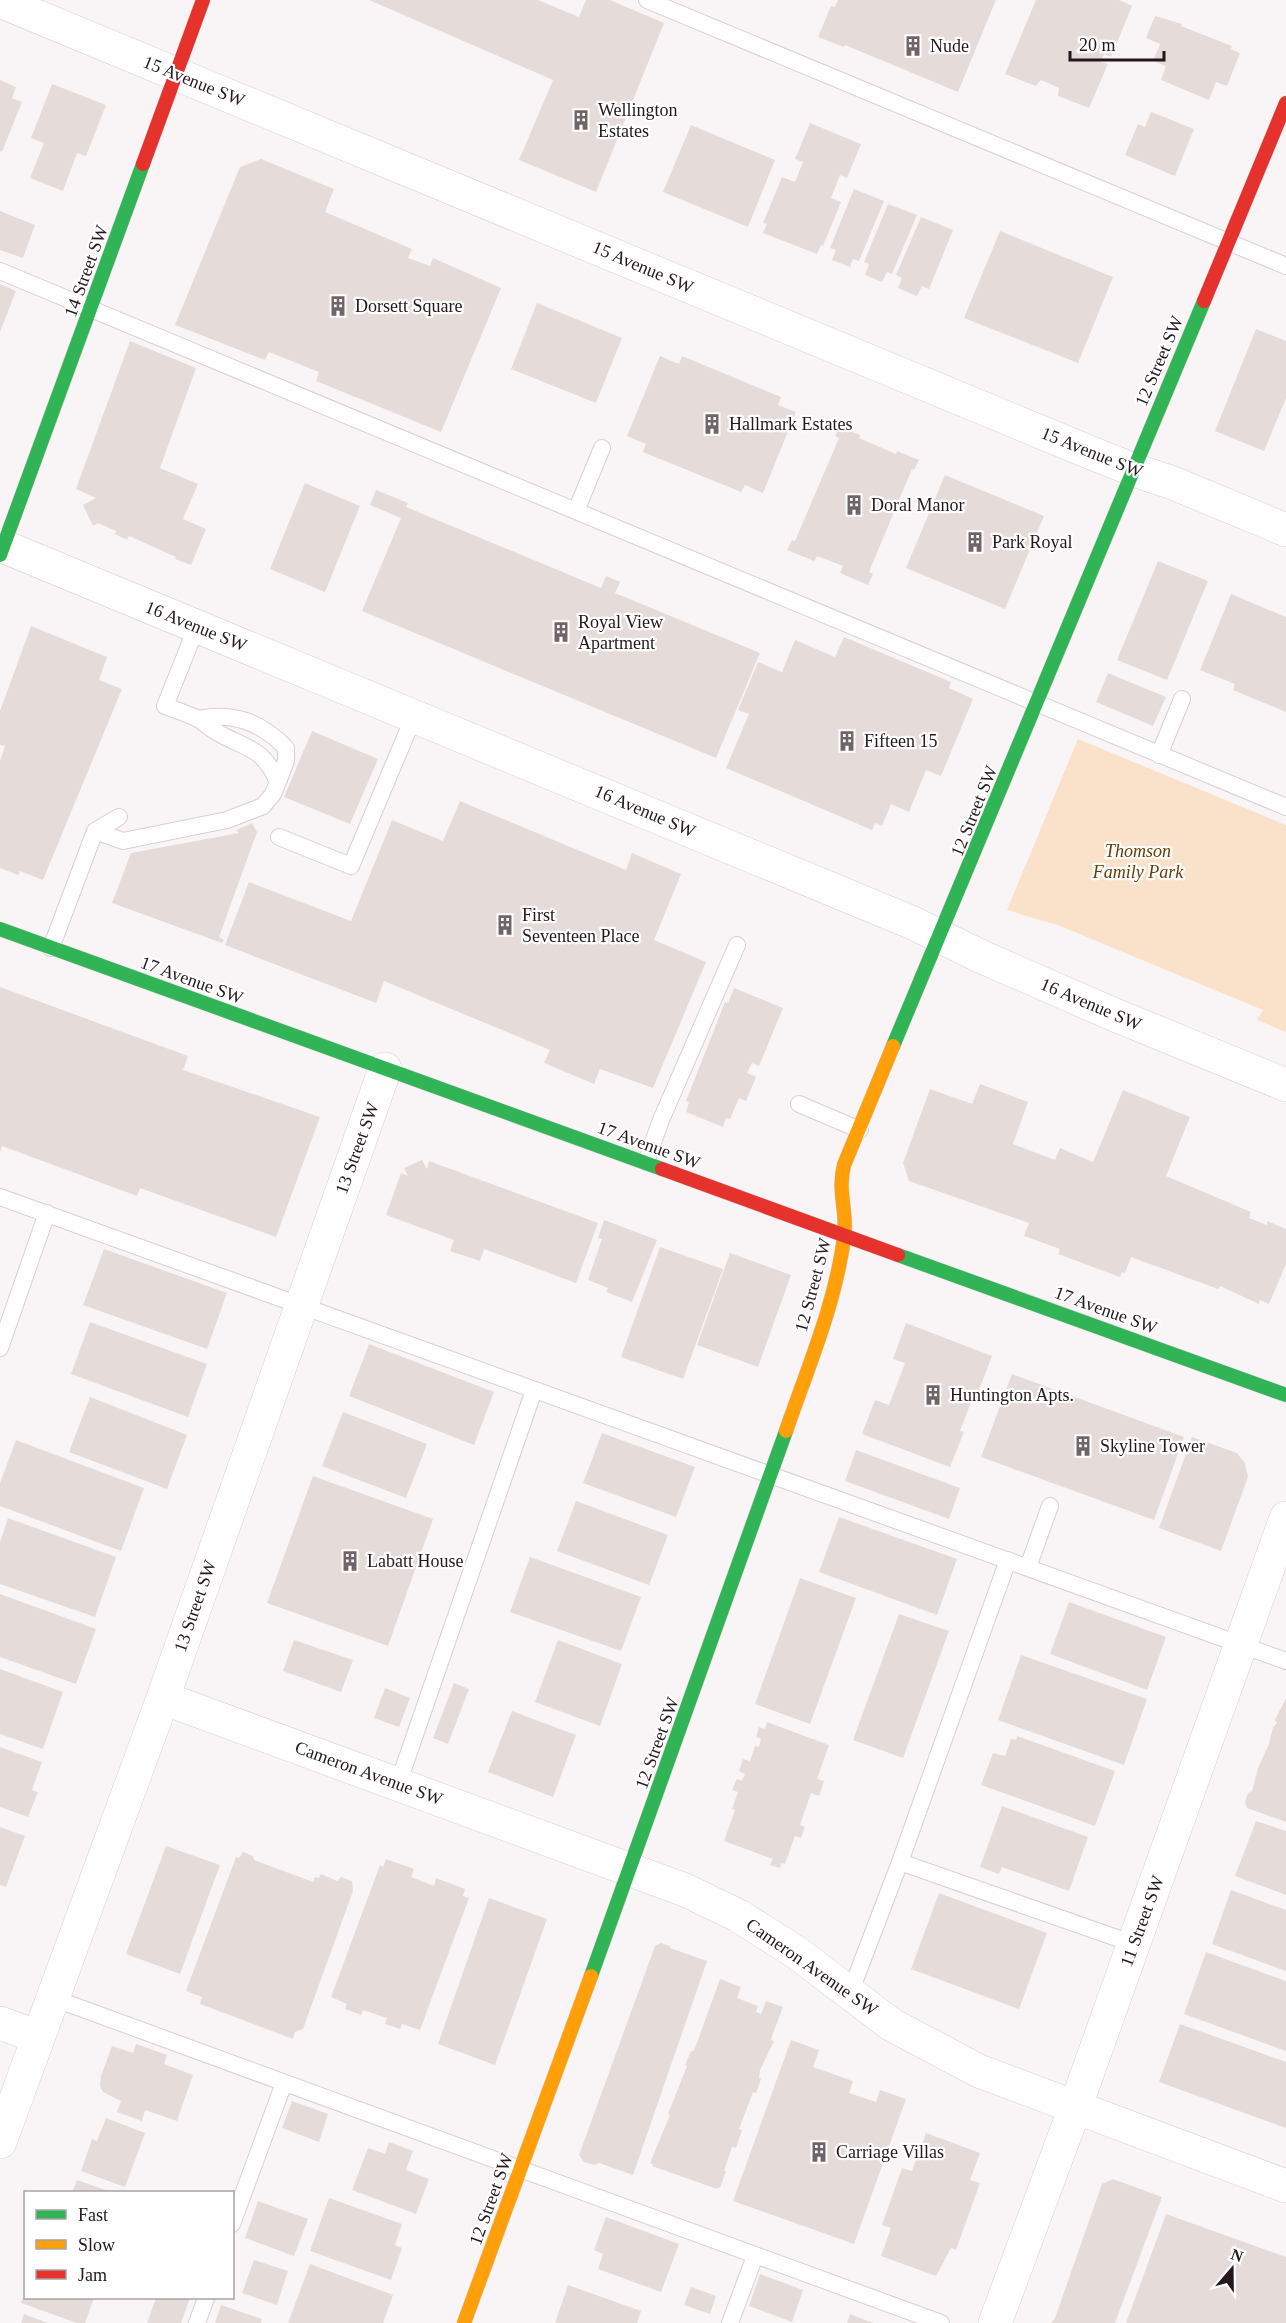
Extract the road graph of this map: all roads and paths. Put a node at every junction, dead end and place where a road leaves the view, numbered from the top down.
1 (203, 0) edge
2 (648, 0) edge
3 (0, 2) edge
4 (176, 74) junction
5 (1286, 103) edge
6 (1228, 242) junction
7 (1286, 266) edge
8 (0, 271) edge
9 (91, 308) junction
10 (602, 448) dead end
11 (1134, 470) junction
12 (576, 511) junction
13 (1286, 531) edge
14 (1, 549) edge
15 (197, 626) junction
16 (1182, 699) dead end
17 (1037, 704) junction
18 (414, 716) junction
19 (198, 719) junction
20 (1159, 755) junction
21 (278, 782) junction
22 (1286, 807) edge
23 (119, 818) dead end
24 (95, 831) junction
25 (279, 837) dead end
26 (0, 929) edge
27 (942, 935) junction
28 (737, 945) dead end
29 (51, 948) junction
30 (386, 1069) junction
31 (1286, 1085) edge
32 (799, 1104) dead end
33 (860, 1130) junction
34 (646, 1162) junction
35 (0, 1197) edge
36 (47, 1213) junction
37 (845, 1235) junction
38 (302, 1305) junction
39 (0, 1348) edge
40 (534, 1390) junction
41 (1286, 1395) edge
42 (772, 1475) junction
43 (1050, 1506) dead end
44 (1286, 1518) edge
45 (1008, 1560) junction
46 (1028, 1567) junction
47 (1240, 1644) junction
48 (1286, 1661) edge
49 (163, 1698) junction
50 (398, 1784) junction
51 (900, 1863) junction
52 (630, 1869) junction
53 (1134, 1944) junction
54 (850, 1993) junction
55 (53, 1998) junction
56 (0, 2023) edge
57 (38, 2037) junction
58 (284, 2083) junction
59 (1075, 2108) junction
60 (0, 2142) edge
61 (521, 2170) junction
62 (1286, 2186) edge
63 (234, 2219) edge
64 (754, 2256) junction
65 (206, 2299) edge
66 (197, 2323) edge
67 (464, 2323) edge
68 (730, 2323) edge
69 (941, 2323) edge
70 (995, 2323) edge

1 - 4 street, 14 Street SW
2 - 6 lane
3 - 4 street, 15 Avenue SW
4 - 9 street, 14 Street SW
4 - 11 street, 15 Avenue SW
5 - 6 street, 12 Street SW
6 - 7 lane
6 - 11 street, 12 Street SW
8 - 9 lane
9 - 12 lane
9 - 14 street, 14 Street SW
10 - 12 lane
11 - 13 street, 15 Avenue SW
11 - 17 street, 12 Street SW
12 - 17 lane
14 - 15 street, 16 Avenue SW
15 - 18 street, 16 Avenue SW
15 - 19 lane
16 - 20 lane
17 - 20 lane
17 - 27 street, 12 Street SW
18 - 25 lane
18 - 27 street, 16 Avenue SW
19 - 21 lane
19 - 21 lane
20 - 22 lane
21 - 24 lane
23 - 24 lane
24 - 29 lane
26 - 29 street, 17 Avenue SW
27 - 31 street, 16 Avenue SW
27 - 33 street, 12 Street SW
28 - 34 lane
29 - 30 street, 17 Avenue SW
30 - 34 street, 17 Avenue SW
30 - 38 street, 13 Street SW
32 - 33 lane
33 - 37 street, 12 Street SW
34 - 37 street, 17 Avenue SW
35 - 36 lane
36 - 38 lane
36 - 39 lane
37 - 41 street, 17 Avenue SW
37 - 42 street, 12 Street SW
38 - 40 lane
38 - 49 street, 13 Street SW
40 - 42 lane
40 - 50 lane
42 - 45 lane
42 - 52 street, 12 Street SW
43 - 46 lane
44 - 47 street, 11 Street SW
45 - 46 lane
45 - 51 lane
46 - 47 lane
47 - 48 lane
47 - 53 street, 11 Street SW
49 - 50 street, Cameron Avenue SW
49 - 55 street, 13 Street SW
50 - 52 street, Cameron Avenue SW
51 - 53 lane
51 - 54 lane
52 - 54 street, Cameron Avenue SW
52 - 61 street, 12 Street SW
53 - 59 street, 11 Street SW
54 - 59 street, Cameron Avenue SW
55 - 57 street, 13 Street SW
55 - 58 lane
56 - 57 street
57 - 60 street, 13 Street SW
58 - 61 lane
58 - 63 lane
59 - 62 street, Cameron Avenue SW
59 - 70 street, 11 Street SW
61 - 64 lane
61 - 67 street, 12 Street SW
64 - 68 lane
64 - 69 lane
65 - 66 lane

